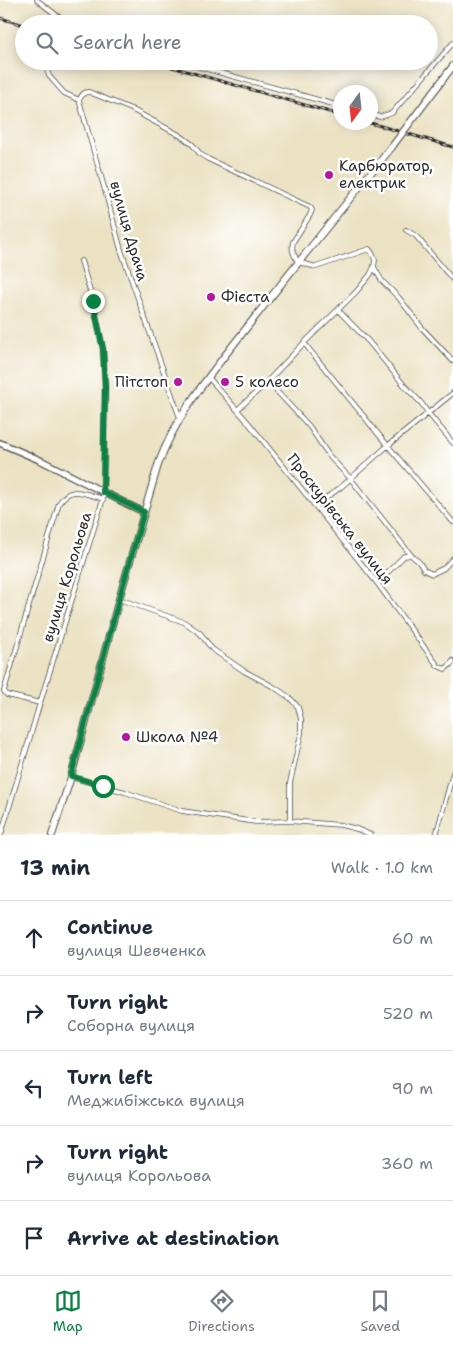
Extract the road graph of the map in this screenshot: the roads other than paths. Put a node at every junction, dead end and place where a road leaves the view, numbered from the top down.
1 (37, 0) edge
2 (56, 15) edge
3 (453, 43) edge
4 (438, 60) edge
5 (453, 66) edge
6 (47, 70) edge
7 (210, 70) edge
8 (429, 70) edge
9 (79, 100) junction
10 (333, 104) edge
11 (378, 116) edge
12 (406, 230) dead end
13 (81, 261) dead end
14 (298, 262) junction
15 (374, 267) junction
16 (453, 280) edge
17 (338, 310) junction
18 (304, 343) junction
19 (453, 361) edge
20 (208, 377) junction
21 (268, 382) junction
22 (453, 393) edge
23 (237, 410) junction
24 (428, 413) junction
25 (180, 418) junction
26 (0, 443) edge
27 (453, 443) edge
28 (388, 446) junction
29 (350, 478) junction
30 (103, 495) junction
31 (315, 506) junction
32 (144, 512) junction
33 (453, 522) edge
34 (411, 555) junction
35 (453, 558) edge
36 (377, 583) junction
37 (119, 599) junction
38 (453, 661) edge
39 (40, 703) junction
40 (453, 773) edge
41 (71, 776) junction
42 (290, 821) junction
43 (2, 835) edge
44 (52, 835) edge
45 (371, 835) edge
46 (436, 835) edge

1 - 2 street
3 - 4 street
5 - 14 main road, bridge
6 - 9 street
7 - 10 street
8 - 11 street
9 - 14 street
9 - 25 street, вулиця Драча
12 - 16 street
13 - 30 street, вулиця Корольова
14 - 15 street
14 - 20 main road
15 - 17 street
15 - 19 street
17 - 18 street
17 - 24 street
18 - 21 street
18 - 28 street
20 - 23 street, Проскурівська вулиця
20 - 25 main road
21 - 23 street
21 - 29 street
22 - 24 street
23 - 31 street, Проскурівська вулиця
24 - 27 street
24 - 28 street
25 - 32 main road
26 - 30 main road
28 - 29 street
28 - 33 street
29 - 31 street
29 - 34 street
30 - 32 main road
30 - 39 street, вулиця Корольова
30 - 39 street
31 - 36 street, Проскурівська вулиця
32 - 37 main road
34 - 35 street
34 - 36 street
36 - 38 street, Проскурівська вулиця
37 - 41 main road
37 - 42 street
39 - 43 street, вулиця Корольова
40 - 46 street
41 - 42 street
41 - 44 main road
42 - 45 street

